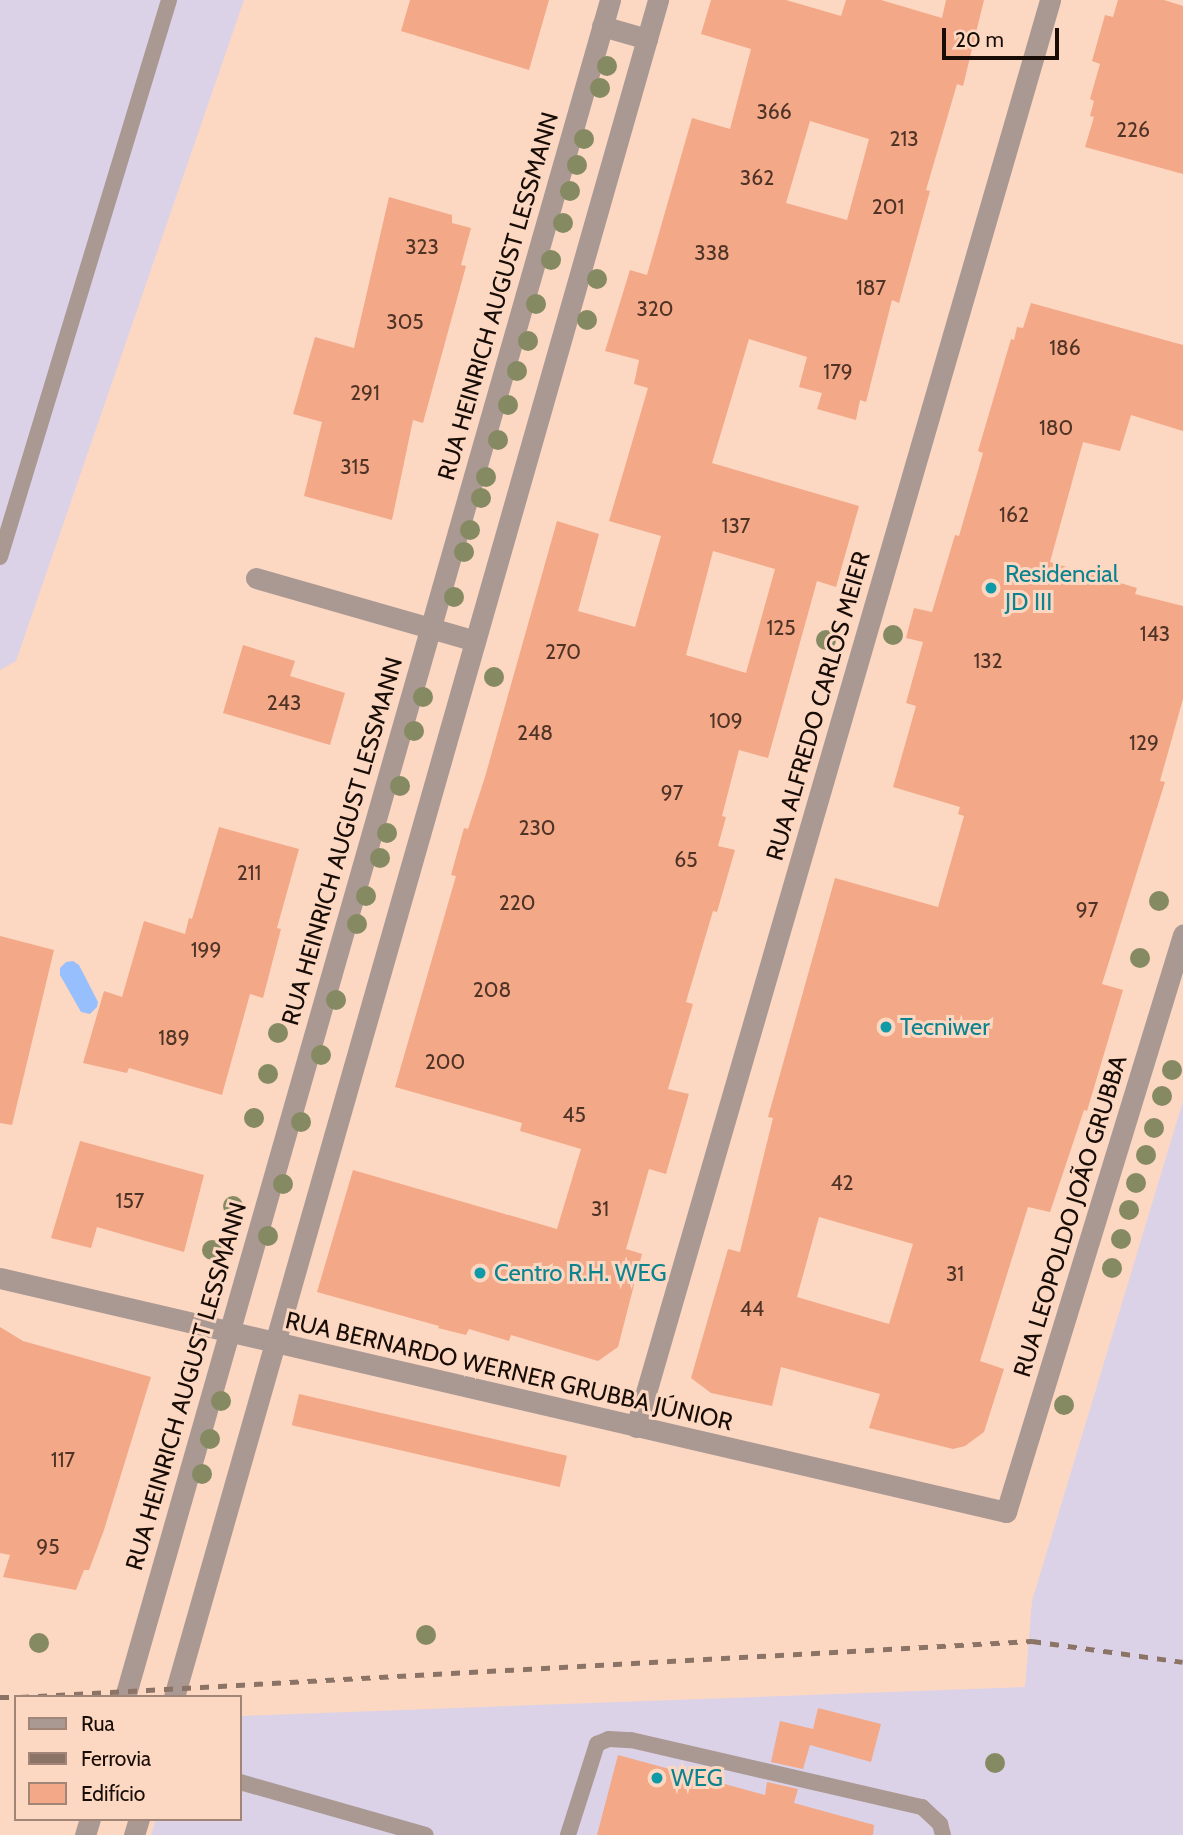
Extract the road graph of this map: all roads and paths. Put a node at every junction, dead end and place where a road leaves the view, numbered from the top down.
1 (169, 0) edge
2 (610, 0) edge
3 (658, 0) edge
4 (1050, 0) edge
5 (602, 26) junction
6 (647, 39) junction
7 (0, 556) edge
8 (256, 579) dead end
9 (430, 628) junction
10 (475, 641) junction
11 (1183, 935) edge
12 (0, 1278) edge
13 (229, 1333) junction
14 (274, 1344) junction
15 (636, 1427) junction
16 (1006, 1512) joint
17 (126, 1695) edge
18 (175, 1695) edge
19 (242, 1783) edge
20 (426, 1835) edge
21 (568, 1835) edge
22 (943, 1835) edge

1 - 7 lane
2 - 5 street, RUA HEINRICH AUGUST LESSMANN
3 - 6 street
4 - 15 street, RUA ALFREDO CARLOS MEIER
5 - 6 street
5 - 9 street, RUA HEINRICH AUGUST LESSMANN
6 - 10 street
8 - 9 street
9 - 10 street
9 - 13 street, RUA HEINRICH AUGUST LESSMANN
10 - 14 street
11 - 16 street, RUA LEOPOLDO JOÃO GRUBBA
12 - 13 street, RUA BERNARDO WERNER GRUBBA JÚNIOR
13 - 14 street, RUA BERNARDO WERNER GRUBBA JÚNIOR
13 - 17 street, RUA HEINRICH AUGUST LESSMANN
14 - 15 street, RUA BERNARDO WERNER GRUBBA JÚNIOR
14 - 18 street
15 - 16 street, RUA BERNARDO WERNER GRUBBA JÚNIOR
19 - 20 lane
21 - 22 lane

